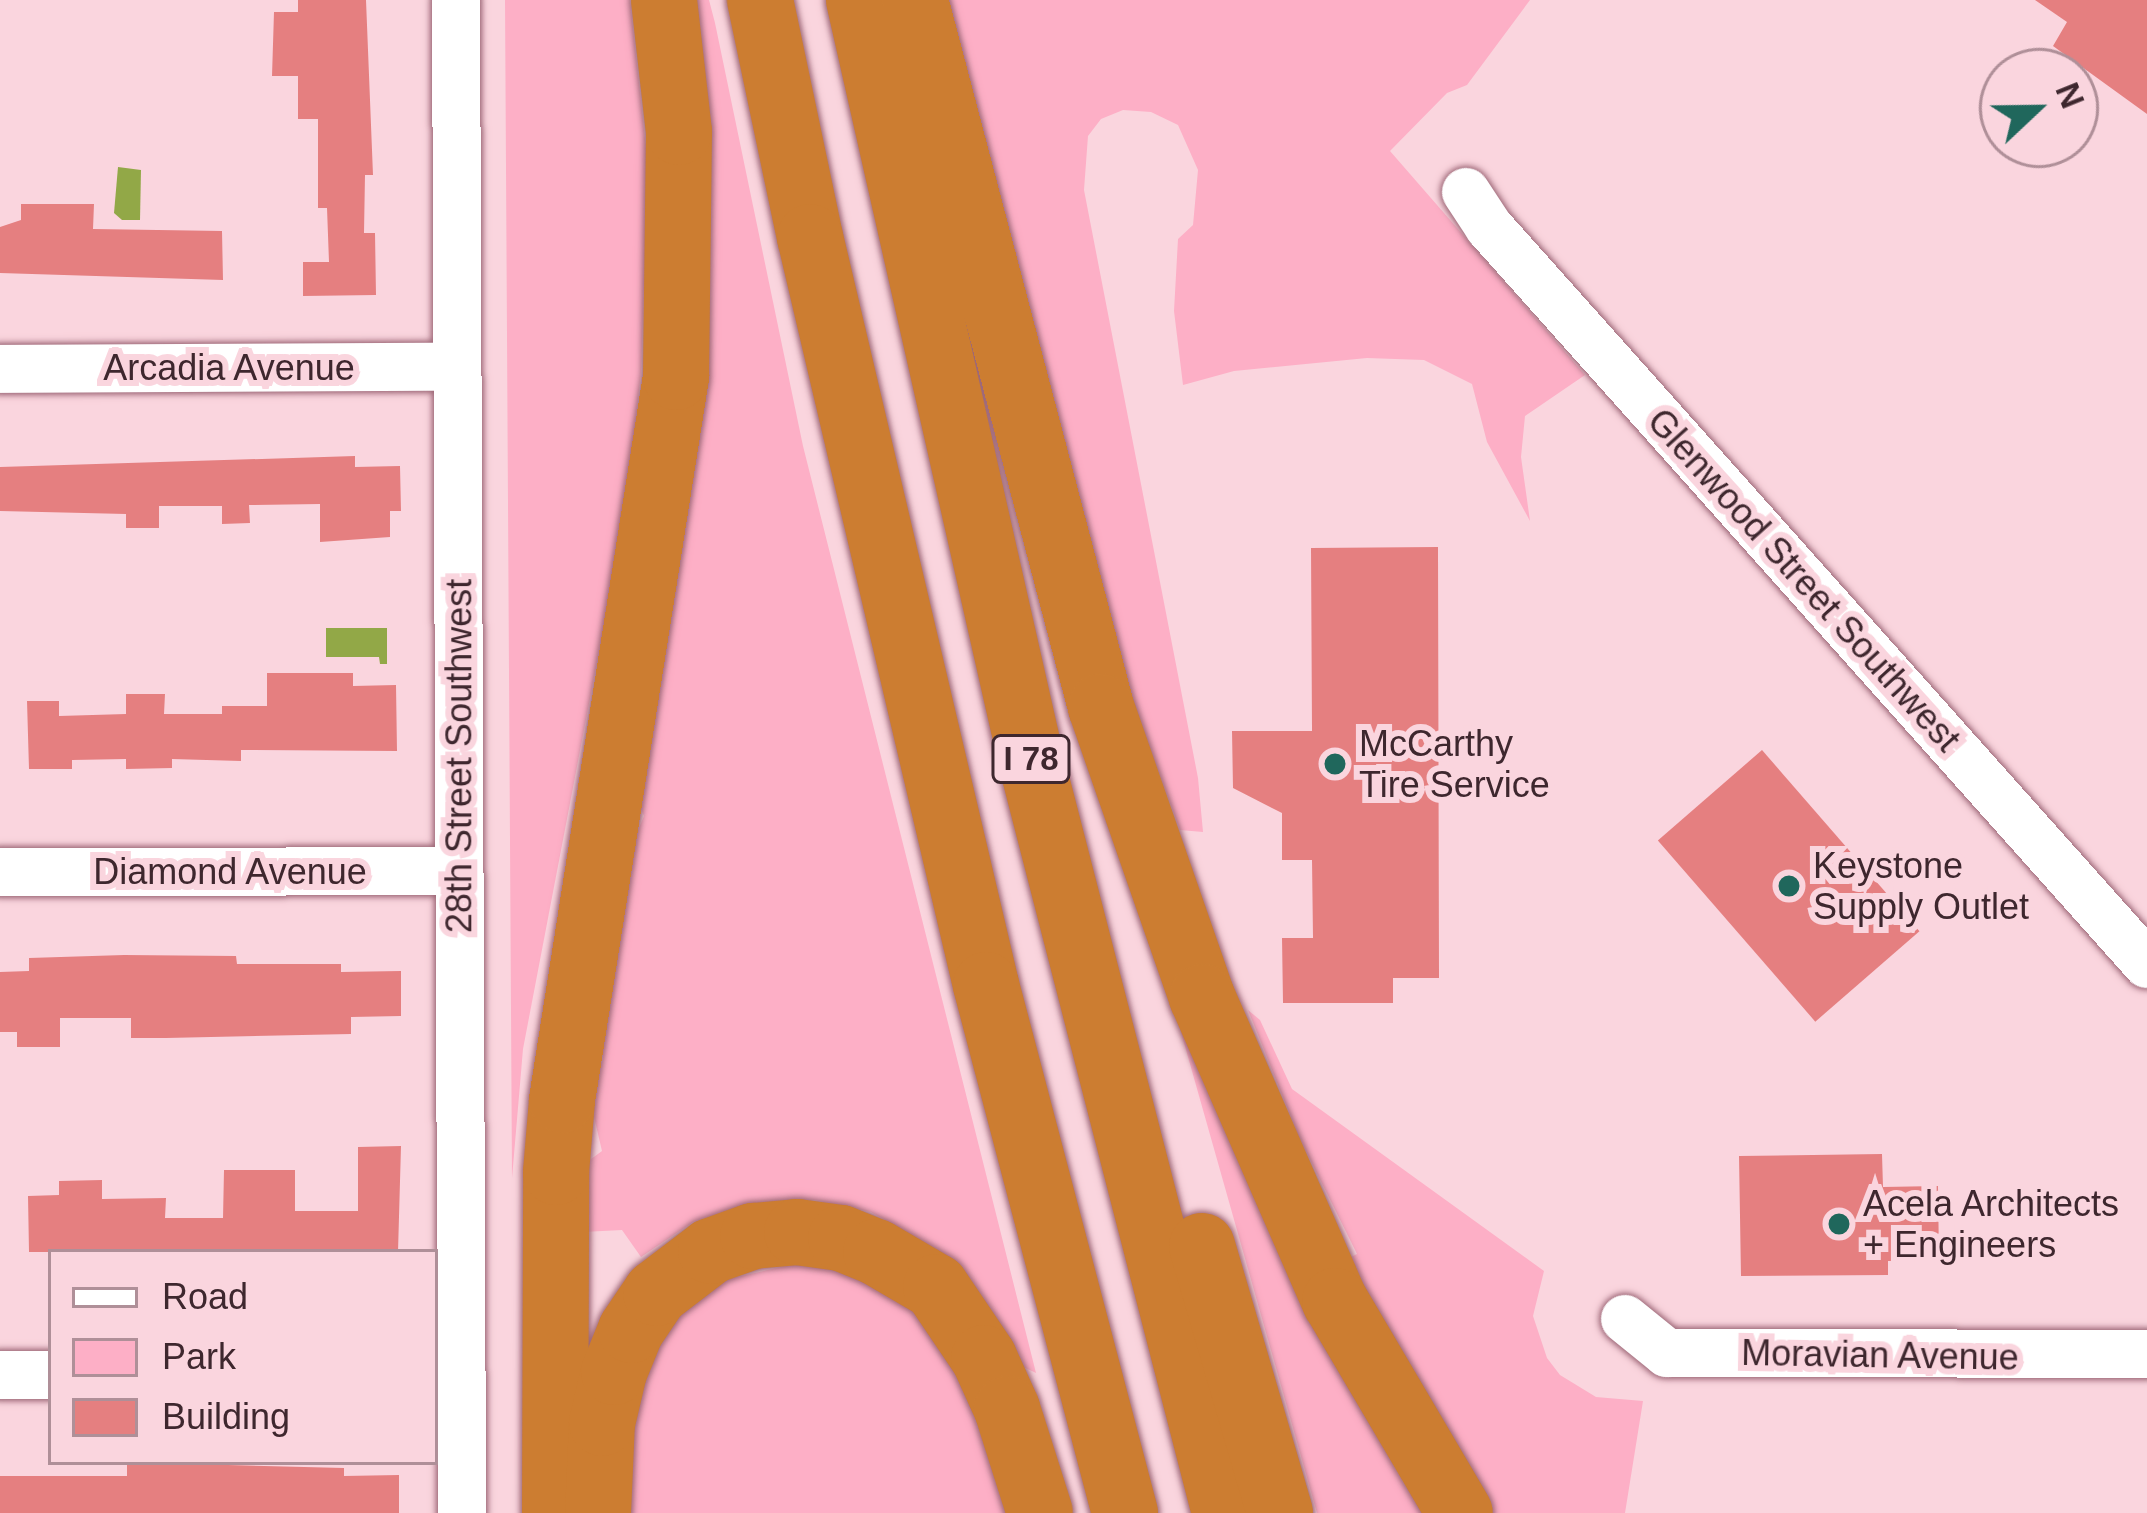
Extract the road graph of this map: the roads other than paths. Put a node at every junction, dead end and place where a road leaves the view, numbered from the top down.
1 (455, 0) edge
2 (664, 0) edge
3 (760, 0) edge
4 (859, 0) edge
5 (915, 0) edge
6 (1466, 192) dead end
7 (927, 314) junction
8 (457, 367) junction
9 (0, 368) edge
10 (0, 872) edge
11 (459, 872) junction
12 (2147, 964) edge
13 (1624, 1319) dead end
14 (2147, 1354) edge
15 (448, 1373) edge
16 (0, 1375) edge
17 (48, 1375) edge
18 (462, 1513) edge
19 (555, 1513) edge
20 (598, 1513) edge
21 (1040, 1513) edge
22 (1125, 1513) edge
23 (1225, 1513) edge
24 (1280, 1513) edge
25 (1460, 1513) edge

1 - 8 street, 28th Street Southwest
2 - 19 highway
3 - 22 highway, I 78
4 - 7 highway, I 78
5 - 25 highway
6 - 12 street, Glenwood Street Southwest
7 - 23 highway, I 78
7 - 24 highway
8 - 9 street, Arcadia Avenue
8 - 11 street, 28th Street Southwest
10 - 11 street, Diamond Avenue
11 - 15 street, 28th Street Southwest
13 - 14 street, Moravian Avenue
15 - 18 street, 28th Street Southwest
16 - 17 street
20 - 21 highway

